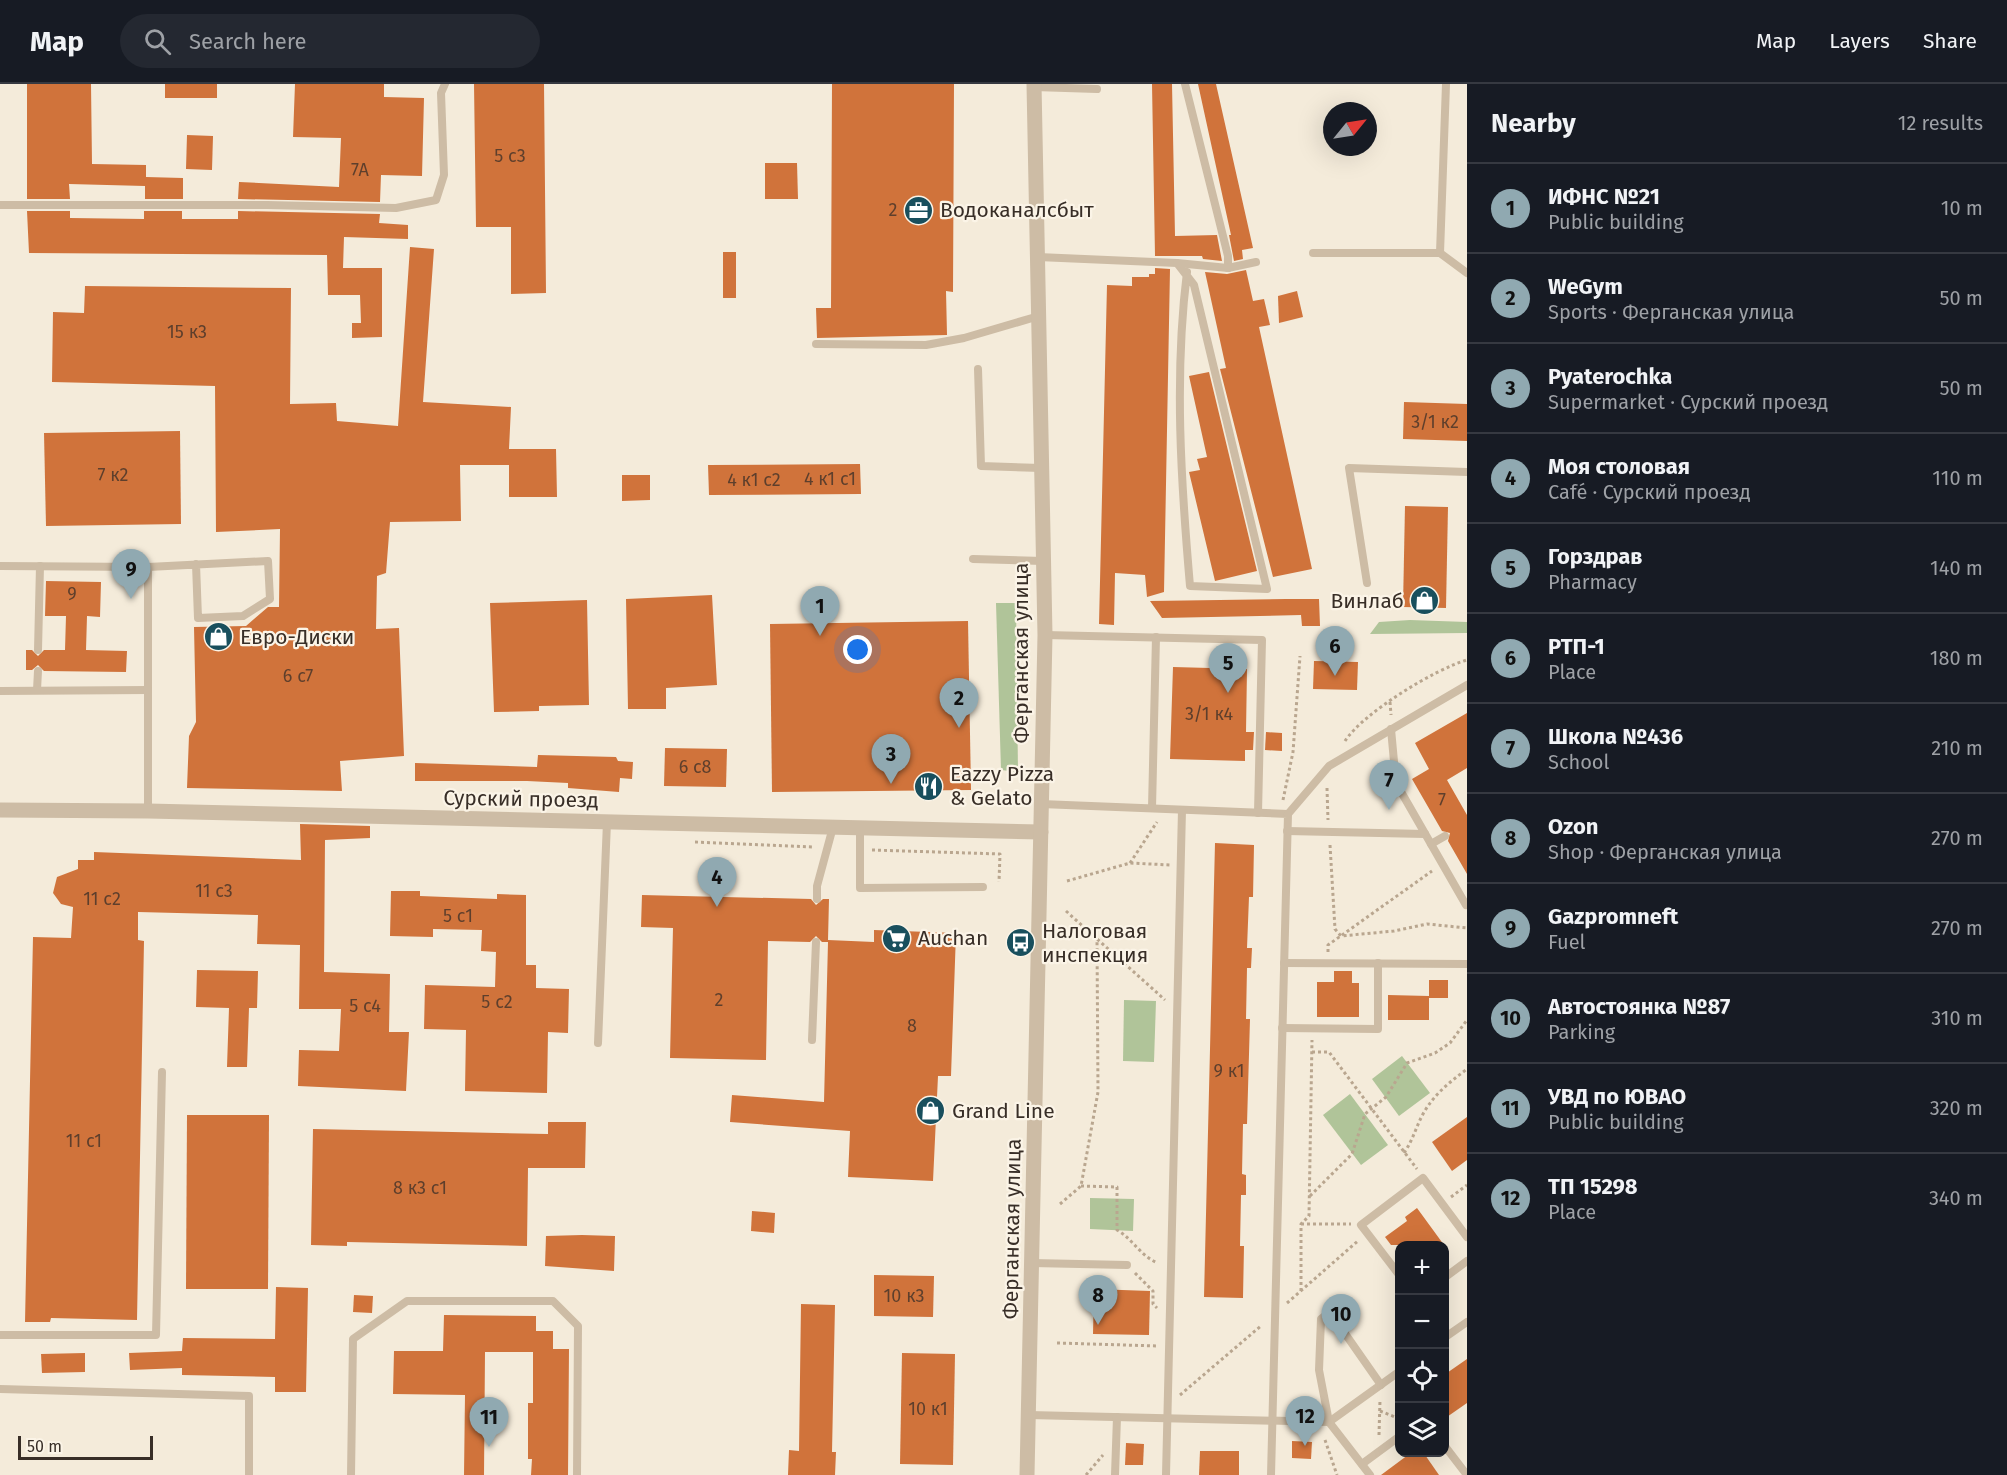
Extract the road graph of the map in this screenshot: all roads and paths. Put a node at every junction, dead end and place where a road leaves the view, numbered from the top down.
1 (445, 84) edge
2 (1185, 84) edge
3 (1446, 84) edge
4 (1034, 86) edge
5 (1097, 89) dead end
6 (0, 206) edge
7 (1313, 253) dead end
8 (1440, 253) junction
9 (1038, 256) junction
10 (1256, 262) dead end
11 (1177, 263) junction
12 (1228, 268) junction
13 (1187, 272) junction
14 (1467, 273) edge
15 (1039, 316) junction
16 (816, 344) dead end
17 (978, 369) dead end
18 (1041, 468) junction
19 (1467, 472) edge
20 (973, 558) dead end
21 (1043, 561) junction
22 (196, 564) junction
23 (0, 566) edge
24 (40, 566) junction
25 (148, 567) junction
26 (1367, 583) dead end
27 (1045, 635) junction
28 (1156, 637) junction
29 (38, 650) dead end
30 (1300, 656) dead end
31 (1467, 660) edge
32 (38, 670) dead end
33 (1467, 685) edge
34 (37, 690) junction
35 (148, 690) junction
36 (0, 691) edge
37 (1391, 729) junction
38 (1344, 743) dead end
39 (1329, 766) junction
40 (1041, 804) junction
41 (1152, 808) junction
42 (1169, 809) junction
43 (0, 810) edge
44 (1182, 810) junction
45 (148, 811) junction
46 (1258, 813) junction
47 (1285, 814) junction
48 (607, 822) junction
49 (833, 827) junction
50 (860, 828) junction
51 (1287, 831) junction
52 (1041, 832) junction
53 (1329, 832) junction
54 (1425, 834) junction
55 (1445, 836) dead end
56 (1431, 844) junction
57 (1130, 863) junction
58 (1443, 864) junction
59 (1181, 865) junction
60 (1067, 881) dead end
61 (983, 887) dead end
62 (817, 899) dead end
63 (1466, 905) edge
64 (1066, 911) dead end
65 (1467, 928) edge
66 (1341, 936) junction
67 (1097, 939) junction
68 (816, 942) dead end
69 (1284, 963) junction
70 (1328, 963) junction
71 (1378, 963) junction
72 (1467, 964) edge
73 (1177, 1011) junction
74 (1467, 1020) edge
75 (1282, 1028) junction
76 (1313, 1029) junction
77 (812, 1040) dead end
78 (598, 1043) dead end
79 (1312, 1052) junction
80 (1467, 1069) edge
81 (162, 1072) dead end
82 (1371, 1108) junction
83 (1404, 1153) junction
84 (1423, 1178) junction
85 (1467, 1185) edge
86 (1081, 1186) junction
87 (1310, 1196) junction
88 (1442, 1203) junction
89 (1060, 1204) dead end
90 (1301, 1224) junction
91 (1346, 1224) dead end
92 (1467, 1237) edge
93 (1467, 1261) edge
94 (1032, 1263) junction
95 (1127, 1265) joint
96 (1171, 1268) junction
97 (1395, 1269) edge
98 (1449, 1274) edge
99 (1301, 1291) dead end
100 (1169, 1322) junction
101 (1467, 1322) edge
102 (1449, 1334) edge
103 (0, 1335) edge
104 (1058, 1343) dead end
105 (1169, 1346) junction
106 (1395, 1374) edge
107 (1380, 1384) junction
108 (0, 1389) edge
109 (1380, 1411) junction
110 (1029, 1415) junction
111 (1117, 1417) junction
112 (1395, 1417) edge
113 (1167, 1418) junction
114 (1272, 1421) junction
115 (1320, 1422) junction
116 (1329, 1422) junction
117 (1116, 1440) junction
118 (1395, 1440) edge
119 (1378, 1452) junction
120 (1449, 1452) edge
121 (1362, 1464) junction
122 (249, 1475) edge
123 (351, 1475) edge
124 (578, 1475) edge
125 (1027, 1475) edge
126 (1086, 1475) edge
127 (1115, 1475) edge
128 (1166, 1475) edge
129 (1271, 1475) edge
130 (1337, 1475) edge
131 (1370, 1475) edge
132 (1467, 1475) edge

1 - 6 lane
2 - 12 lane
3 - 8 lane
4 - 5 lane
4 - 9 street, Ферганская улица
7 - 8 lane
8 - 14 lane
9 - 11 lane
9 - 15 street, Ферганская улица
10 - 12 lane
11 - 12 lane
11 - 13 lane
13 - 13 lane
15 - 16 lane
15 - 18 street, Ферганская улица
17 - 18 lane
18 - 21 street, Ферганская улица
19 - 26 lane
20 - 21 lane
21 - 27 street, Ферганская улица
22 - 22 lane
22 - 25 lane
23 - 24 lane
24 - 25 lane
24 - 29 lane
25 - 35 lane
27 - 28 lane
27 - 40 street, Ферганская улица
28 - 41 lane
28 - 46 lane
30 - 47 path
31 - 38 path
32 - 34 lane
33 - 37 lane
34 - 35 lane
34 - 36 lane
35 - 45 lane
37 - 39 lane
37 - 54 lane
39 - 47 lane
39 - 53 path
40 - 41 lane
40 - 52 street, Ферганская улица
41 - 42 lane
42 - 44 lane
42 - 57 path
43 - 45 street, Сурский проезд
44 - 46 lane
44 - 59 lane
45 - 48 street, Сурский проезд
46 - 47 lane
47 - 51 lane
48 - 49 street, Сурский проезд
48 - 78 lane
49 - 50 street, Сурский проезд
49 - 62 lane
50 - 52 street, Сурский проезд
50 - 61 lane
51 - 53 lane
51 - 69 lane
52 - 94 street, Ферганская улица
53 - 54 lane
53 - 66 path
54 - 56 lane
55 - 56 lane
56 - 58 lane
57 - 59 path
57 - 60 path
58 - 63 lane
58 - 66 path
59 - 73 lane
64 - 67 path
65 - 66 path
66 - 70 path
67 - 73 path
67 - 86 path
68 - 77 lane
69 - 70 lane
69 - 75 lane
70 - 71 lane
71 - 72 lane
71 - 76 lane
73 - 96 lane
74 - 82 path
75 - 76 lane
75 - 114 lane
76 - 79 path
79 - 82 path
79 - 87 path
80 - 83 path
81 - 103 lane
82 - 83 path
82 - 87 path
83 - 84 path
84 - 88 lane
84 - 97 lane
85 - 88 path
86 - 89 path
86 - 96 path
87 - 90 path
88 - 92 lane
90 - 91 path
90 - 99 path
93 - 98 lane
94 - 95 lane
94 - 110 street, Ферганская улица
95 - 100 path
96 - 100 lane
100 - 105 lane
101 - 102 lane
104 - 105 path
105 - 113 lane
106 - 107 lane
107 - 109 path
107 - 116 lane
107 - 116 lane
108 - 122 lane
109 - 112 path
109 - 119 path
110 - 111 lane
110 - 125 street, Ферганская улица
111 - 113 lane
111 - 117 lane
113 - 114 lane
113 - 128 lane
114 - 115 lane
114 - 129 lane
115 - 116 lane
115 - 130 path
116 - 121 lane
117 - 126 path
117 - 127 lane
118 - 119 lane
119 - 121 lane
120 - 132 lane
121 - 131 lane
123 - 124 lane

